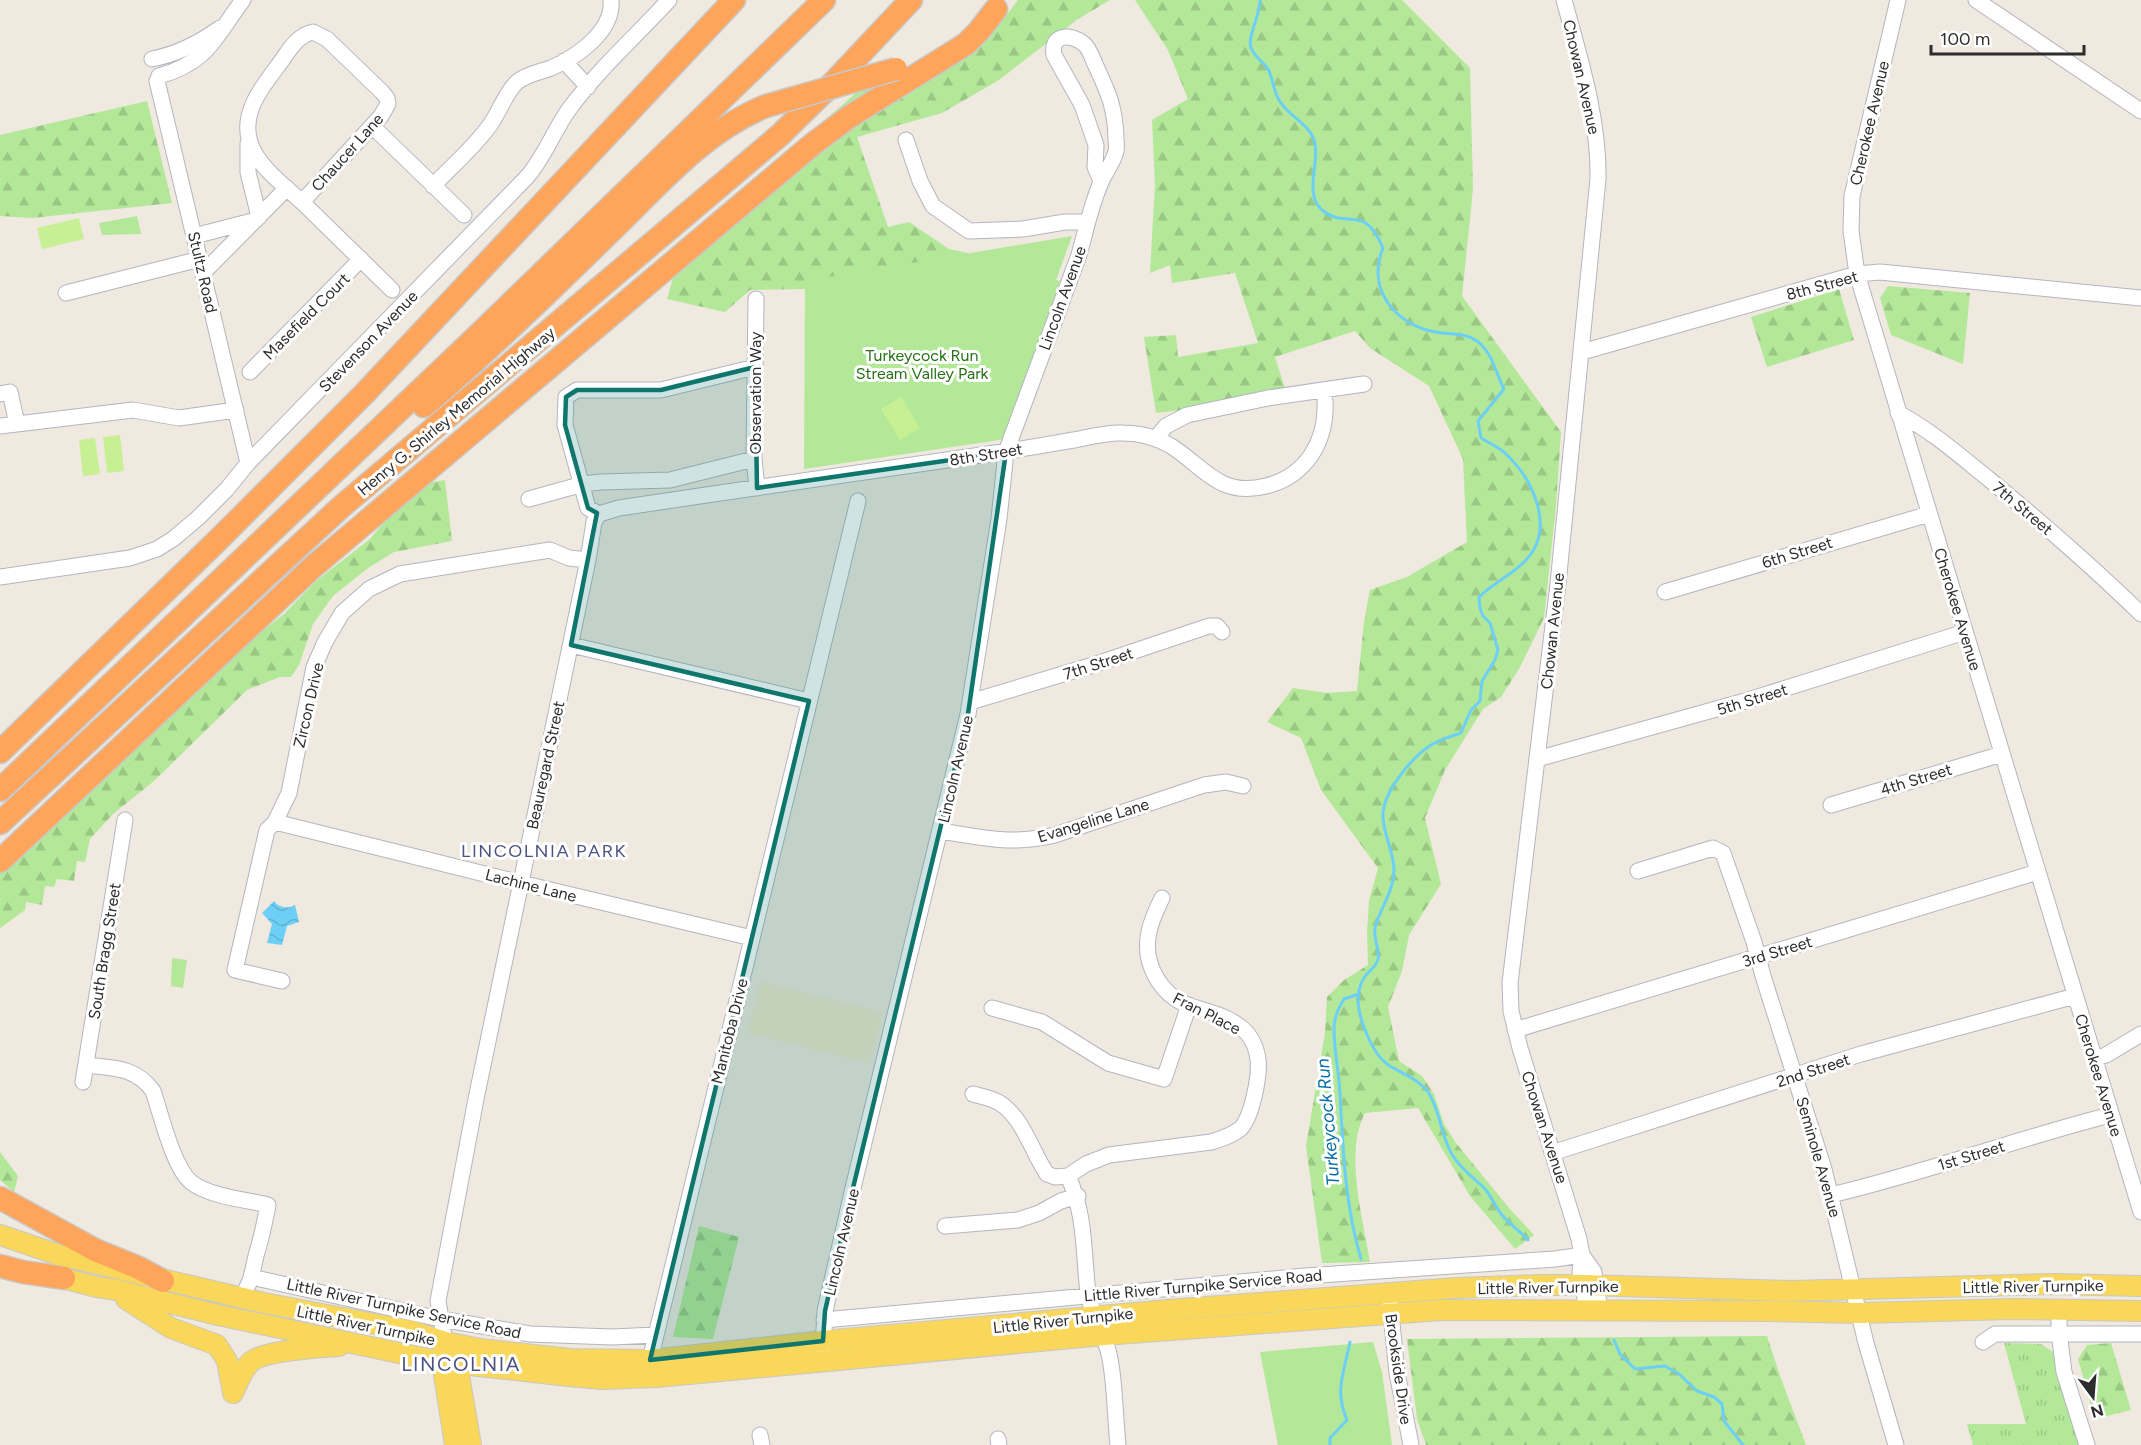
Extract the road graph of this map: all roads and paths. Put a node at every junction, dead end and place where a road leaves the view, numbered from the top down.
1 (243, 0) edge
2 (611, 0) edge
3 (669, 0) edge
4 (716, 0) edge
5 (734, 0) edge
6 (807, 0) edge
7 (824, 0) edge
8 (911, 0) edge
9 (1564, 0) edge
10 (1898, 0) edge
11 (1976, 0) edge
12 (1000, 4) edge
13 (227, 22) junction
14 (152, 59) dead end
15 (564, 61) junction
16 (739, 84) junction
17 (588, 87) junction
18 (2141, 111) edge
19 (372, 126) junction
20 (248, 140) junction
21 (906, 140) dead end
22 (566, 179) junction
23 (1101, 181) junction
24 (434, 186) junction
25 (287, 188) junction
26 (302, 202) junction
27 (464, 215) dead end
28 (257, 218) junction
29 (1088, 222) junction
30 (194, 236) junction
31 (361, 259) junction
32 (202, 266) junction
33 (1857, 274) junction
34 (392, 290) dead end
35 (66, 292) dead end
36 (2141, 298) edge
37 (756, 299) dead end
38 (1582, 352) junction
39 (755, 367) junction
40 (250, 372) dead end
41 (1364, 384) dead end
42 (0, 394) edge
43 (1324, 400) dead end
44 (236, 410) junction
45 (1898, 413) junction
46 (18, 424) junction
47 (0, 426) edge
48 (1156, 438) junction
49 (1006, 452) junction
50 (754, 459) junction
51 (249, 463) junction
52 (583, 484) junction
53 (757, 488) junction
54 (317, 489) junction
55 (529, 499) dead end
56 (858, 501) dead end
57 (599, 514) junction
58 (1929, 514) junction
59 (588, 560) junction
60 (0, 576) edge
61 (1665, 592) dead end
62 (2141, 614) edge
63 (1222, 632) dead end
64 (1965, 633) junction
65 (571, 645) junction
66 (809, 701) junction
67 (970, 702) junction
68 (0, 752) edge
69 (2002, 754) junction
70 (1537, 759) junction
71 (1243, 786) dead end
72 (0, 790) edge
73 (1831, 805) dead end
74 (125, 820) dead end
75 (275, 822) junction
76 (0, 823) edge
77 (941, 831) junction
78 (0, 861) edge
79 (1638, 871) dead end
80 (2038, 873) junction
81 (520, 883) junction
82 (1162, 898) dead end
83 (752, 938) junction
84 (1758, 957) junction
85 (282, 981) dead end
86 (2075, 996) junction
87 (1189, 1005) junction
88 (992, 1008) dead end
89 (1515, 1030) junction
90 (2141, 1034) edge
91 (2094, 1059) junction
92 (86, 1065) junction
93 (1795, 1076) junction
94 (83, 1082) dead end
95 (974, 1094) dead end
96 (2110, 1115) junction
97 (1552, 1153) junction
98 (1068, 1176) junction
99 (0, 1192) edge
100 (1831, 1195) junction
101 (1077, 1196) junction
102 (0, 1198) edge
103 (2141, 1212) edge
104 (44, 1220) junction
105 (945, 1226) dead end
106 (0, 1235) edge
107 (262, 1239) junction
108 (1582, 1255) junction
109 (0, 1258) edge
110 (0, 1266) edge
111 (64, 1278) junction
112 (260, 1279) junction
113 (163, 1281) junction
114 (1590, 1285) junction
115 (2141, 1286) edge
116 (108, 1289) junction
117 (1854, 1290) junction
118 (1389, 1293) junction
119 (1088, 1296) junction
120 (248, 1299) junction
121 (2059, 1309) junction
122 (1594, 1310) junction
123 (2141, 1311) edge
124 (1390, 1312) junction
125 (1860, 1313) junction
126 (1095, 1317) junction
127 (440, 1319) junction
128 (245, 1320) junction
129 (824, 1320) junction
130 (2059, 1332) junction
131 (2141, 1334) edge
132 (656, 1335) junction
133 (1104, 1335) junction
134 (823, 1341) junction
135 (445, 1342) junction
136 (1983, 1342) dead end
137 (361, 1344) junction
138 (650, 1360) junction
139 (824, 1362) junction
140 (450, 1363) junction
141 (455, 1445) edge
142 (471, 1445) edge
143 (1118, 1445) edge
144 (1410, 1445) edge
145 (1896, 1445) edge
146 (2087, 1445) edge

1 - 13 street
2 - 15 street
3 - 17 street, Stevenson Avenue
4 - 22 highway
5 - 22 highway
6 - 16 highway
7 - 16 highway
8 - 76 highway, Henry G. Shirley Memorial Highway
9 - 38 street, Chowan Avenue
10 - 33 street, Cherokee Avenue
11 - 18 street
12 - 54 highway, bridge
12 - 78 highway
13 - 14 street
13 - 30 street, Stultz Road
15 - 17 street
15 - 24 street
16 - 54 highway
17 - 51 street, Stevenson Avenue
19 - 20 street, Chaucer Lane
19 - 24 street
19 - 26 street, Chaucer Lane
20 - 25 street
20 - 28 street
21 - 29 street
22 - 68 highway
23 - 23 street, Lincoln Avenue
23 - 29 street, Lincoln Avenue
24 - 27 street
25 - 26 street, Chaucer Lane
25 - 28 street, Chaucer Lane
26 - 31 street
28 - 30 street
28 - 32 street, Chaucer Lane
29 - 49 street, Lincoln Avenue
30 - 32 street, Stultz Road
31 - 34 street
31 - 40 street, Masefield Court
32 - 35 street
32 - 44 street, Stultz Road
33 - 36 street, 8th Street
33 - 38 street, 8th Street
33 - 45 street, Cherokee Avenue
37 - 39 street, Observation Way
38 - 70 street, Chowan Avenue
39 - 50 street, Observation Way
39 - 52 street
41 - 48 street
42 - 46 street
43 - 48 street
44 - 46 street
44 - 51 street, Stultz Road
45 - 58 street, Cherokee Avenue
45 - 62 street, 7th Street
46 - 47 street
48 - 49 street, 8th Street
49 - 53 street, 8th Street
49 - 67 street, Lincoln Avenue
50 - 52 street
50 - 53 street, Observation Way
51 - 60 street, Stevenson Avenue
52 - 55 street
52 - 57 street
53 - 57 street, 8th Street
54 - 72 highway
56 - 66 street, Manitoba Drive
57 - 59 street, Beauregard Street
58 - 61 street, 6th Street
58 - 64 street, Cherokee Avenue
59 - 65 street, Beauregard Street
59 - 75 street, Zircon Drive
63 - 67 street, 7th Street
64 - 69 street, Cherokee Avenue
64 - 70 street, 5th Street
65 - 66 street
65 - 81 street, Beauregard Street
66 - 83 street, Manitoba Drive
67 - 77 street, Lincoln Avenue
69 - 73 street, 4th Street
69 - 80 street, Cherokee Avenue
70 - 89 street, Chowan Avenue
71 - 77 street, Evangeline Lane
74 - 92 street, South Bragg Street
75 - 81 street, Lachine Lane
75 - 85 street, Zircon Drive
77 - 129 street, Lincoln Avenue
79 - 84 street, Seminole Avenue
80 - 84 street, 3rd Street
80 - 86 street, Cherokee Avenue
81 - 83 street, Lachine Lane
81 - 127 street, Beauregard Street
82 - 87 street, Fran Place
83 - 132 street, Manitoba Drive
84 - 89 street, 3rd Street
84 - 93 street, Seminole Avenue
86 - 91 street, Cherokee Avenue
86 - 93 street, 2nd Street
87 - 88 street
87 - 98 street, Fran Place
89 - 97 street, Chowan Avenue
90 - 91 street
91 - 96 street, Cherokee Avenue
92 - 94 street, South Bragg Street
92 - 107 street
93 - 97 street, 2nd Street
93 - 100 street, Seminole Avenue
95 - 98 street
96 - 100 street, 1st Street
96 - 103 street, Cherokee Avenue
97 - 108 street, Chowan Avenue
98 - 101 street
99 - 104 highway
100 - 117 street, Seminole Avenue
101 - 105 street
101 - 119 street
102 - 104 highway
104 - 113 highway
106 - 113 main road, Little River Turnpike
107 - 112 street
107 - 120 street
108 - 114 street, Chowan Avenue
108 - 119 street, Little River Turnpike Service Road
109 - 111 main road, Little River Turnpike
110 - 111 highway
111 - 116 main road, Little River Turnpike
112 - 120 street
112 - 127 street, Little River Turnpike Service Road
113 - 120 main road, Little River Turnpike
114 - 117 main road, Little River Turnpike
114 - 118 main road, Little River Turnpike
114 - 122 street, Chowan Avenue
115 - 117 main road, Little River Turnpike
116 - 128 main road, Little River Turnpike
116 - 137 main road
117 - 125 street, Seminole Avenue
118 - 124 street, Brookside Drive
118 - 126 main road, Little River Turnpike
119 - 126 street
119 - 129 street, Little River Turnpike Service Road
120 - 128 street
120 - 135 main road, Little River Turnpike
121 - 123 main road, Little River Turnpike
121 - 125 main road, Little River Turnpike
121 - 130 street
122 - 124 main road, Little River Turnpike
122 - 125 main road, Little River Turnpike
124 - 133 main road, Little River Turnpike
124 - 144 street, Brookside Drive
125 - 145 street, Seminole Avenue
126 - 133 street
126 - 134 main road, Little River Turnpike
127 - 132 street, Little River Turnpike Service Road
127 - 135 street, Beauregard Street
128 - 137 main road, Little River Turnpike
129 - 134 street, Lincoln Avenue
130 - 131 street
130 - 136 street
130 - 146 street
132 - 138 street, Manitoba Drive
133 - 139 main road, Little River Turnpike
133 - 143 street
134 - 138 main road, Little River Turnpike
134 - 139 street, Lincoln Avenue
135 - 138 main road, Little River Turnpike
135 - 140 main road, Beauregard Street
137 - 140 main road, Little River Turnpike
139 - 140 main road, Little River Turnpike
140 - 141 main road
140 - 142 main road

